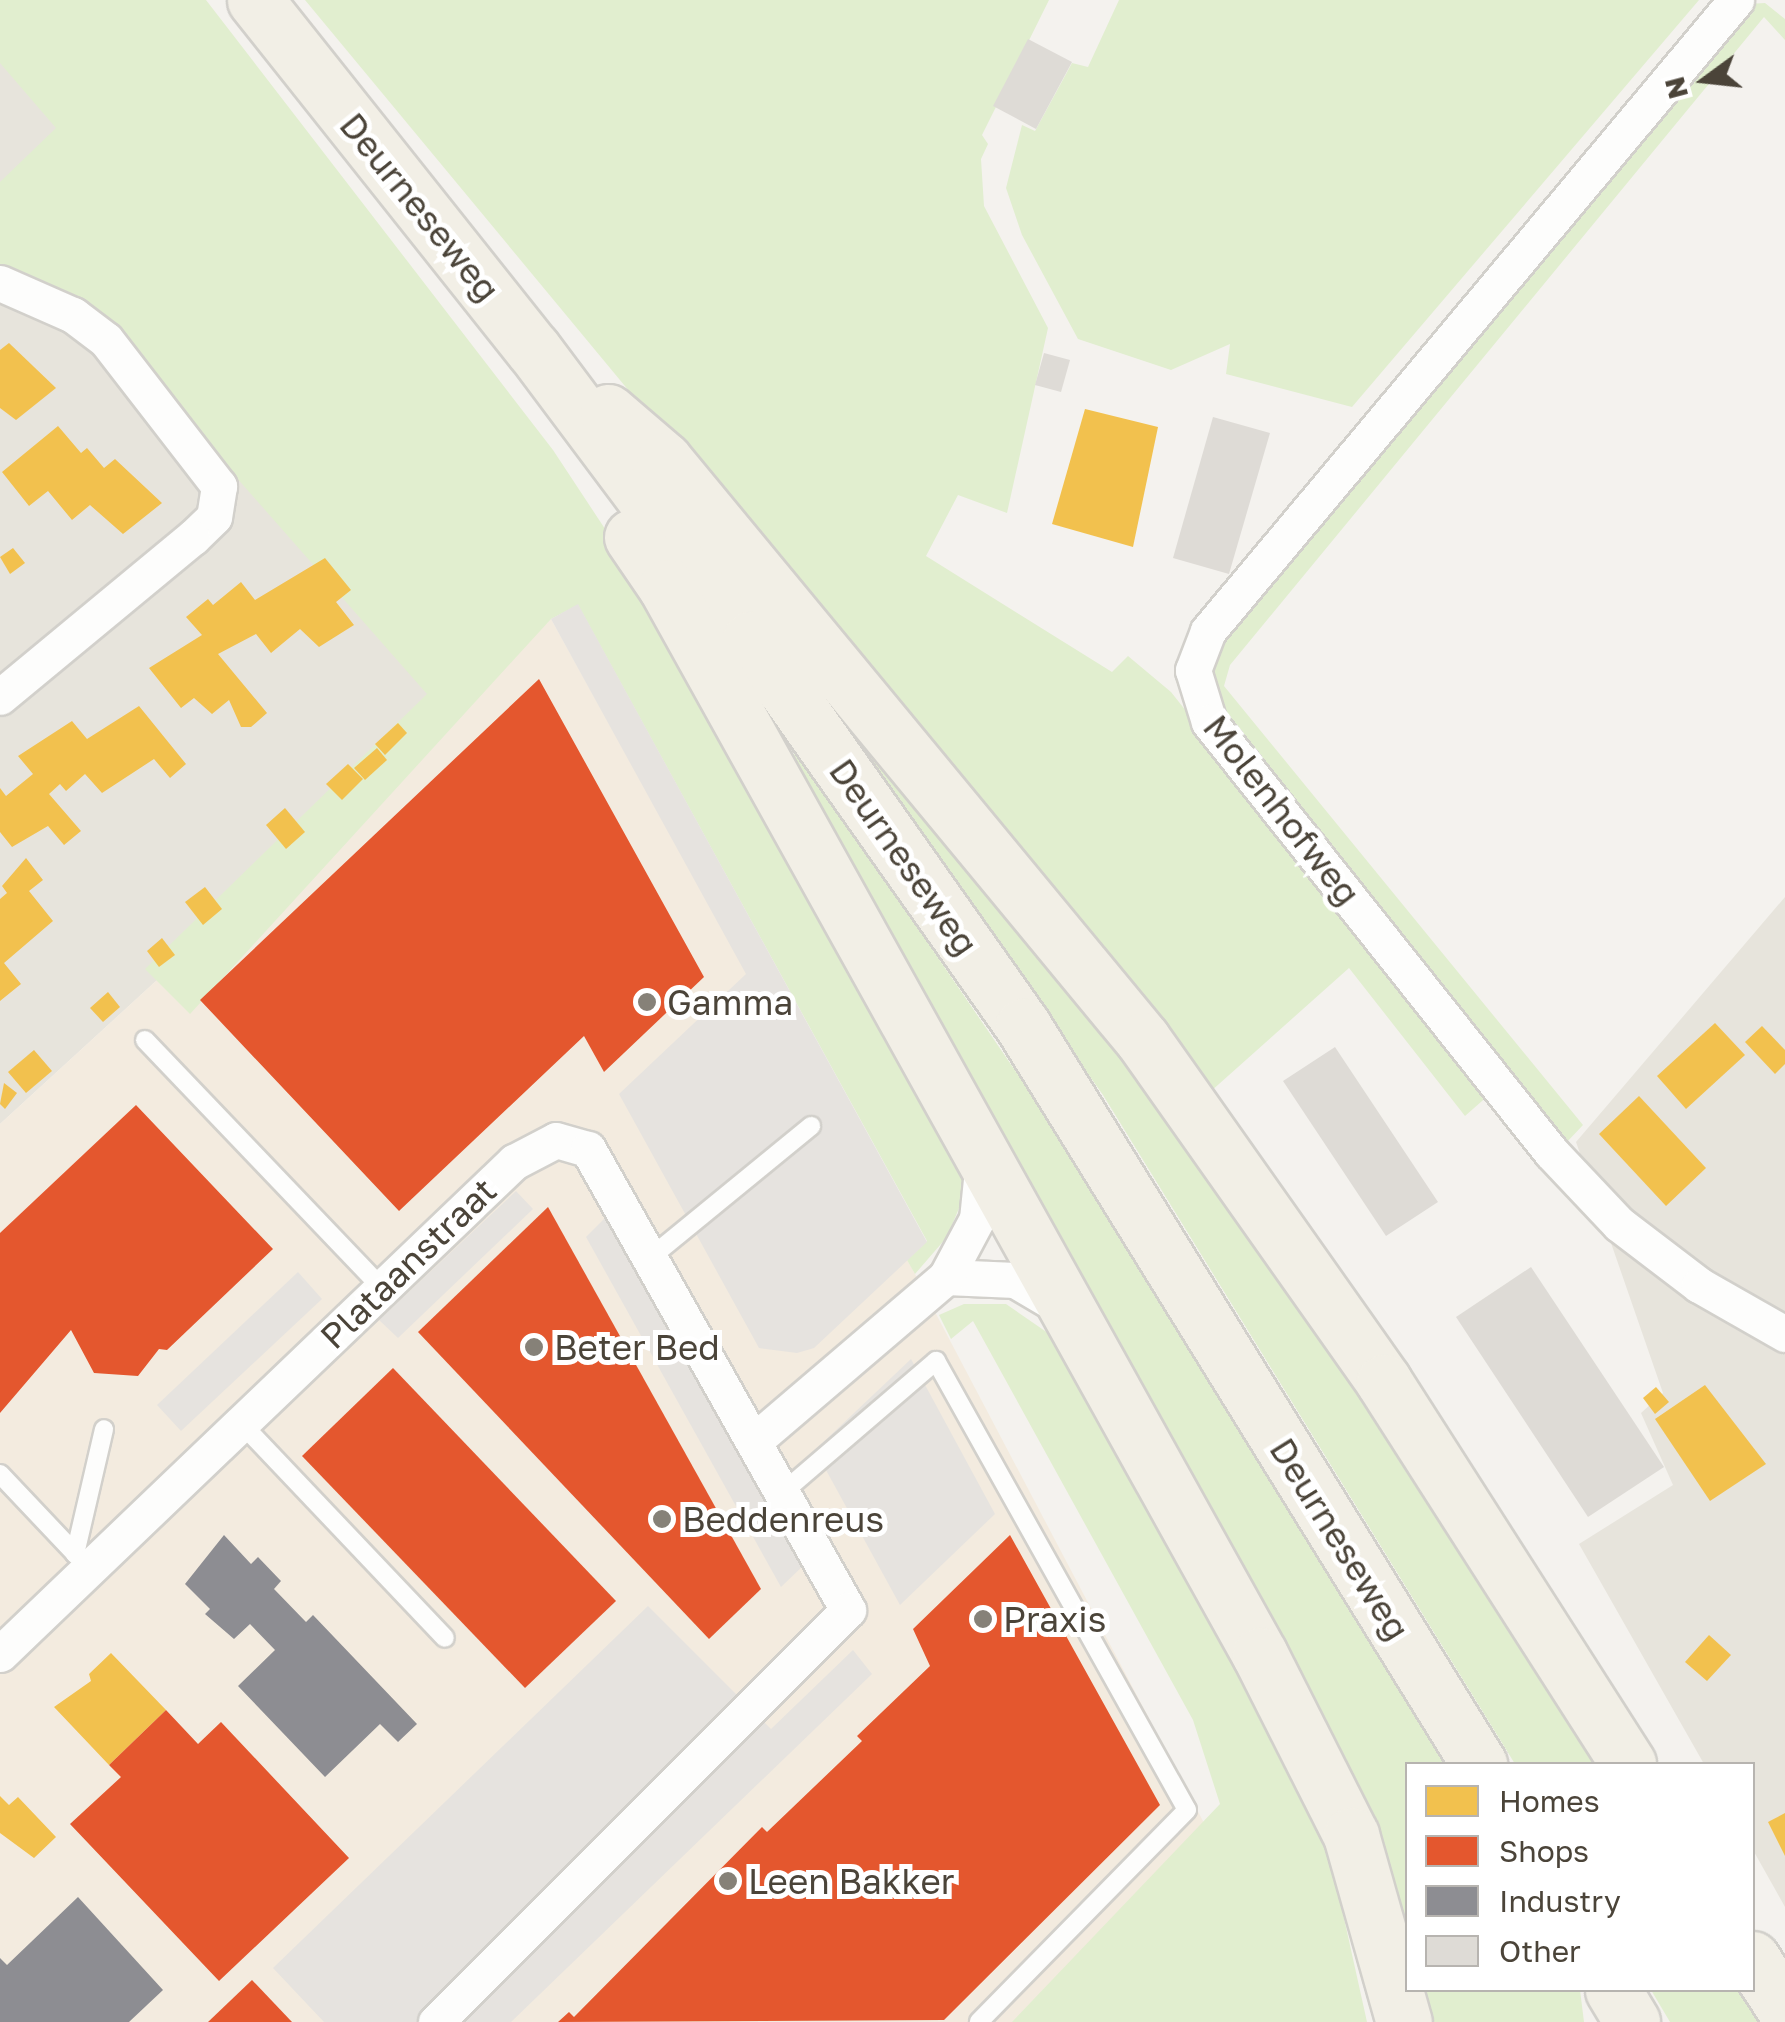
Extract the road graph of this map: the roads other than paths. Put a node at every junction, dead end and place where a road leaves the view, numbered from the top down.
1 (255, 0) edge
2 (1736, 0) edge
3 (0, 283) edge
4 (533, 349) junction
5 (0, 697) edge
6 (145, 1040) dead end
7 (811, 1126) dead end
8 (983, 1154) junction
9 (651, 1257) junction
10 (946, 1277) junction
11 (382, 1288) junction
12 (1072, 1319) junction
13 (1785, 1334) edge
14 (242, 1423) junction
15 (104, 1428) dead end
16 (754, 1441) junction
17 (0, 1474) edge
18 (782, 1493) junction
19 (82, 1561) junction
20 (445, 1638) dead end
21 (0, 1654) edge
22 (1478, 1762) edge
23 (1627, 1762) edge
24 (1755, 1964) edge
25 (1613, 1992) edge
26 (1785, 2010) edge
27 (436, 2022) edge
28 (979, 2022) edge
29 (1404, 2022) edge
30 (1632, 2022) edge

1 - 4 main road, Deurneseweg
2 - 13 street, Molenhofweg
3 - 5 street
4 - 8 main road
4 - 22 main road, Deurneseweg
4 - 23 main road
6 - 11 lane
7 - 9 lane
8 - 10 street
8 - 12 main road
9 - 11 street, Plataanstraat
9 - 16 street, Plataanstraat
10 - 12 street
10 - 16 street
11 - 14 street, Plataanstraat
12 - 29 main road
14 - 19 street, Plataanstraat
14 - 20 lane
15 - 19 lane
16 - 18 street, Plataanstraat
17 - 19 lane
18 - 27 street, Plataanstraat
18 - 28 lane
19 - 21 street, Plataanstraat
24 - 26 main road
25 - 30 main road

